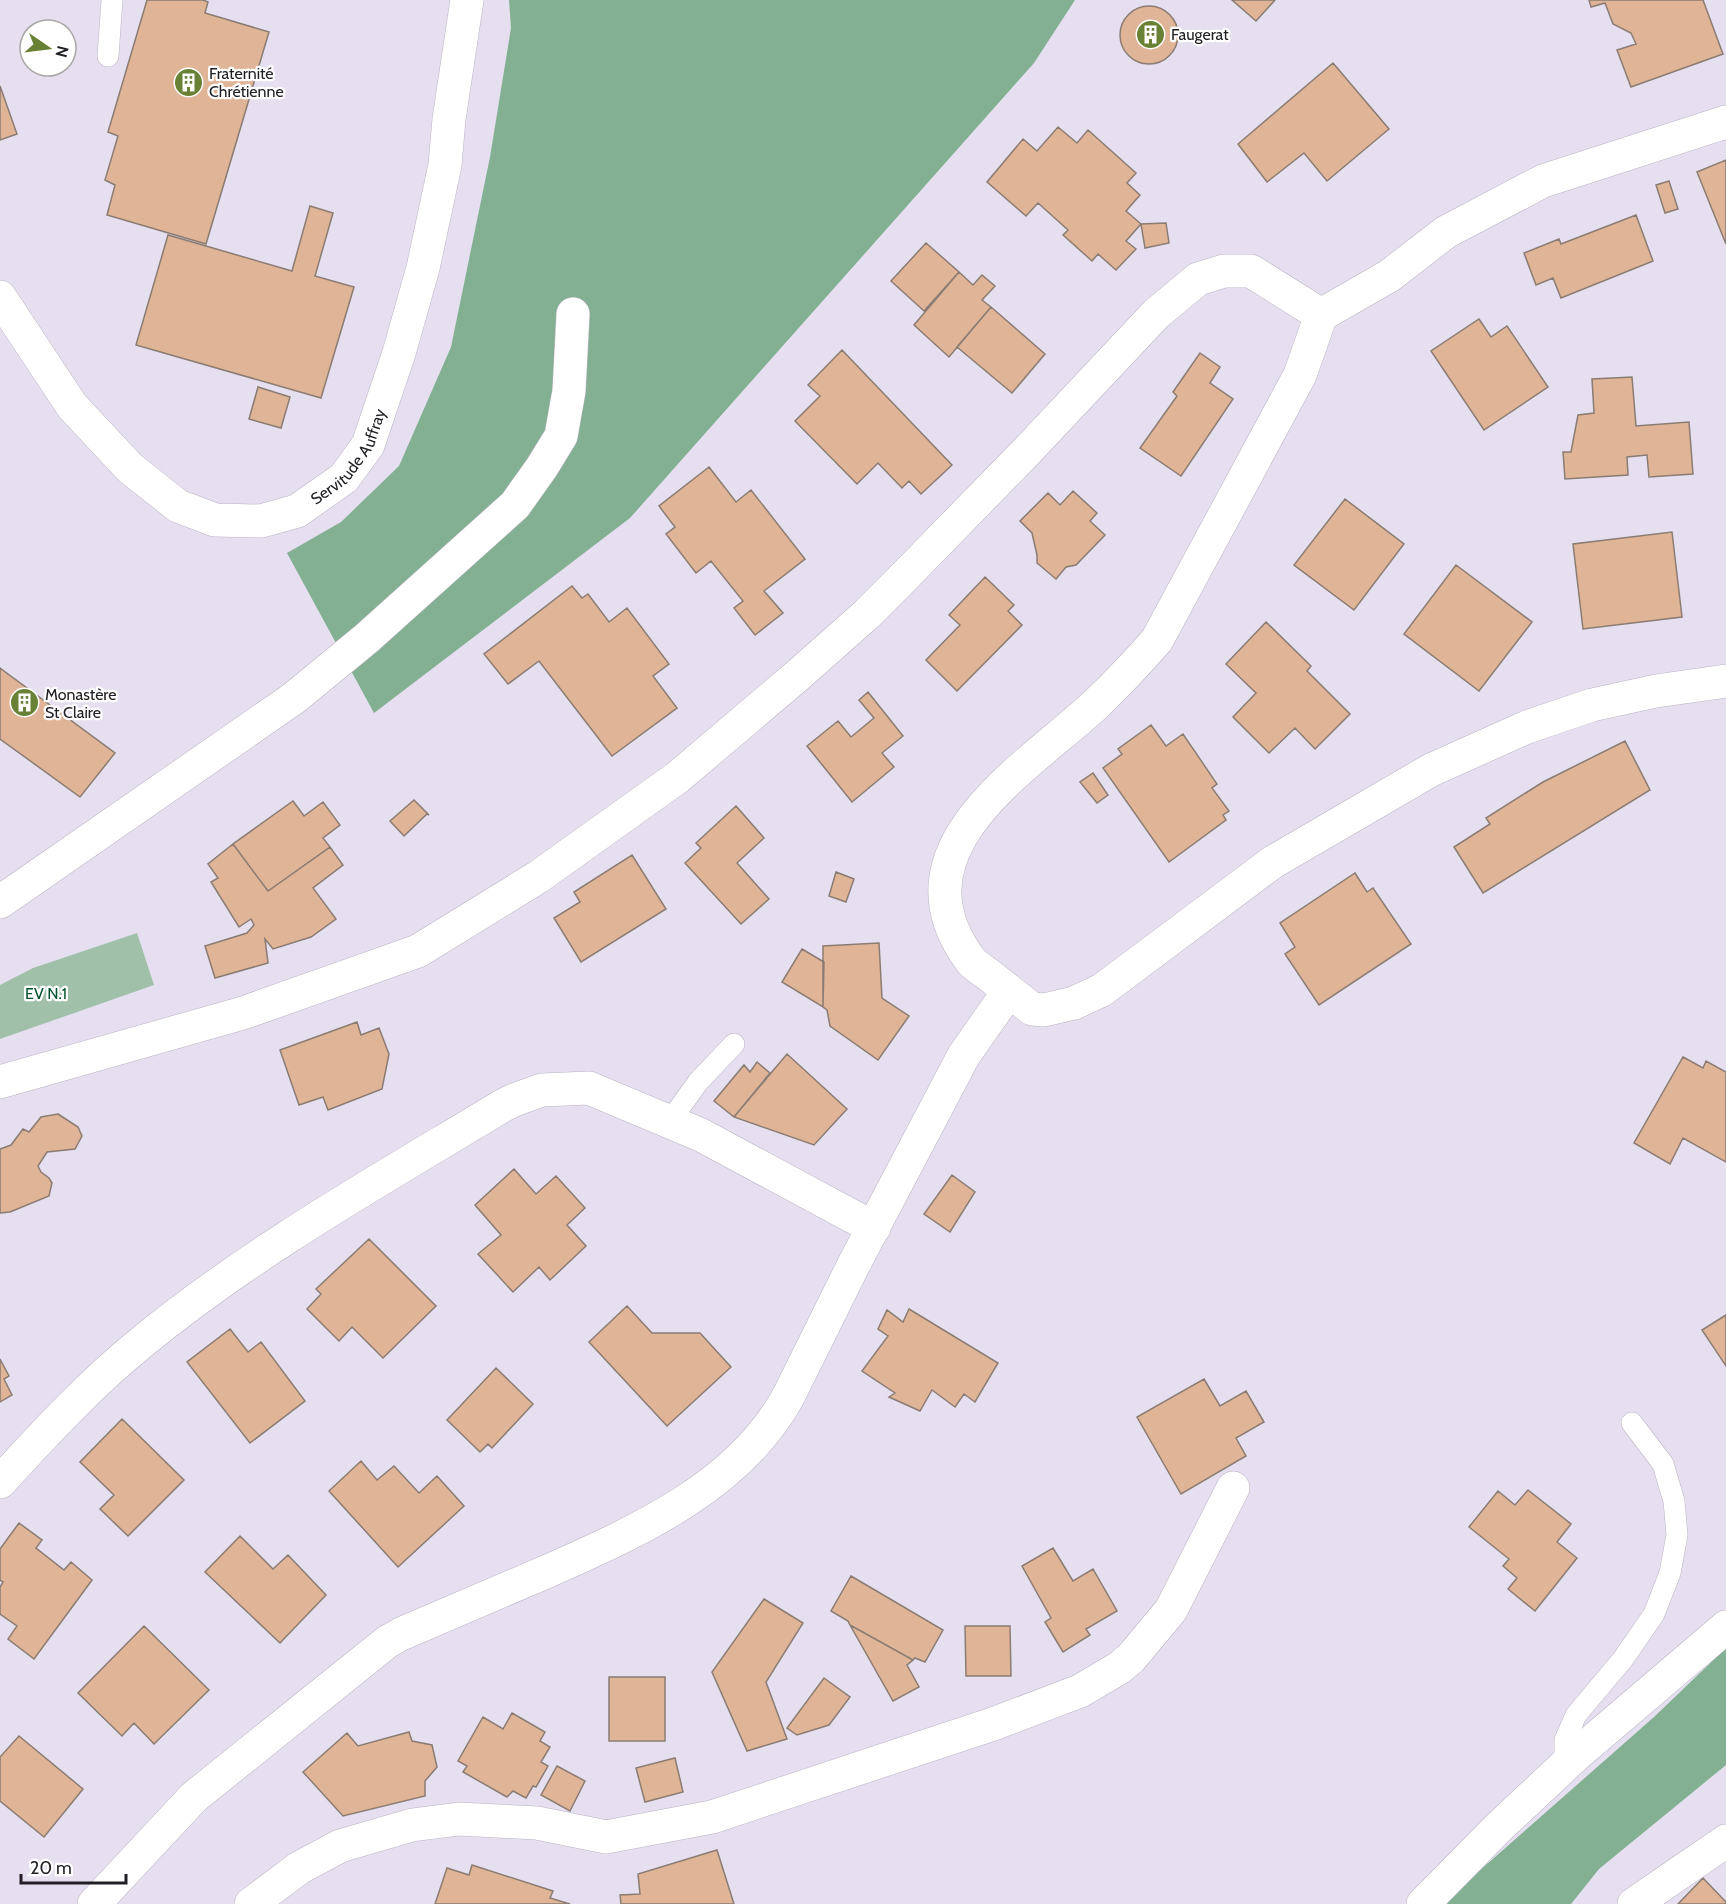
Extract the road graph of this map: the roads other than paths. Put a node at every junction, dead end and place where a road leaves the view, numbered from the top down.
1 (112, 0) edge
2 (466, 0) edge
3 (108, 56) dead end
4 (1726, 122) edge
5 (0, 297) edge
6 (573, 314) dead end
7 (1321, 315) junction
8 (1724, 685) edge
9 (0, 902) edge
10 (1009, 991) junction
11 (734, 1044) dead end
12 (0, 1082) edge
13 (670, 1121) junction
14 (873, 1228) junction
15 (1632, 1423) dead end
16 (0, 1482) edge
17 (1233, 1488) dead end
18 (1726, 1627) edge
19 (1565, 1766) junction
20 (1726, 1841) edge
21 (94, 1904) edge
22 (251, 1904) edge
23 (1423, 1904) edge
24 (1634, 1904) edge

1 - 3 lane
2 - 5 street, Servitude Auffray
4 - 7 street
6 - 9 street
7 - 10 street
7 - 12 street
8 - 10 street
10 - 14 street
11 - 13 lane
13 - 14 street
13 - 16 street
14 - 21 street
15 - 19 lane
17 - 22 street
18 - 19 street
19 - 23 street
20 - 24 street

